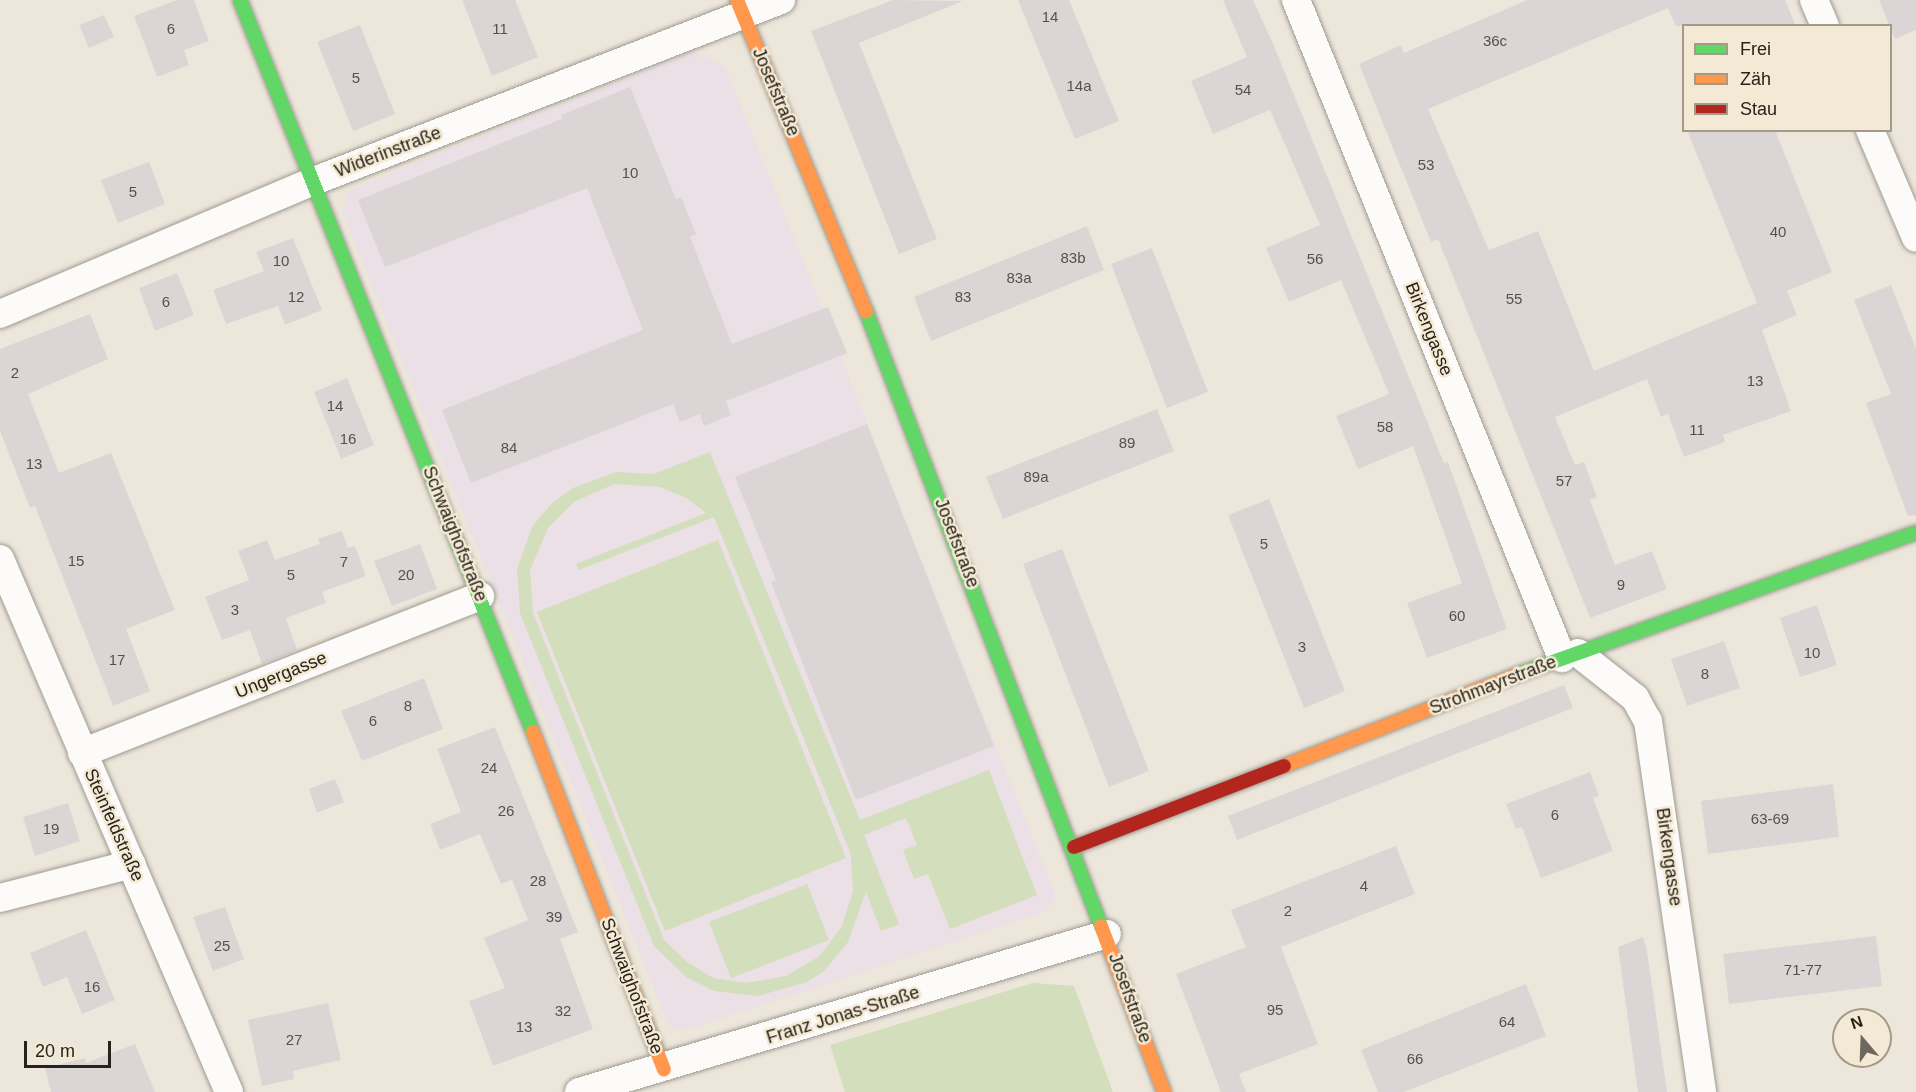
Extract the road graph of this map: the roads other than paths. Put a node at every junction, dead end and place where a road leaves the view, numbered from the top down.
1 (240, 0) edge
2 (781, 0) edge
3 (1296, 0) edge
4 (1814, 0) edge
5 (740, 7) edge
6 (1824, 24) edge
7 (1871, 132) edge
8 (314, 181) junction
9 (1916, 238) edge
10 (0, 314) edge
11 (1916, 533) edge
12 (0, 559) edge
13 (480, 596) junction
14 (1570, 656) junction
15 (82, 753) junction
16 (1074, 847) junction
17 (132, 864) junction
18 (0, 898) edge
19 (1107, 934) junction
20 (664, 1069) junction
21 (229, 1092) edge
22 (579, 1092) edge
23 (1164, 1092) edge
24 (1702, 1092) edge

1 - 8 street, Schwaighofstraße
2 - 5 street, Widerinstraße
3 - 14 street, Birkengasse
4 - 6 street
5 - 8 street, Widerinstraße
5 - 16 street, Josefstraße
7 - 9 street
8 - 10 street, Widerinstraße
8 - 13 street, Schwaighofstraße
11 - 14 street, Strohmayrstraße
12 - 15 street, Steinfeldstraße
13 - 15 street, Ungergasse
13 - 20 street, Schwaighofstraße
14 - 16 street, Strohmayrstraße
14 - 24 street, Birkengasse
15 - 17 street, Steinfeldstraße
16 - 19 street, Josefstraße
17 - 18 street
17 - 21 street, Steinfeldstraße
19 - 20 street, Franz Jonas-Straße
19 - 23 street, Josefstraße
20 - 22 street, Franz Jonas-Straße

